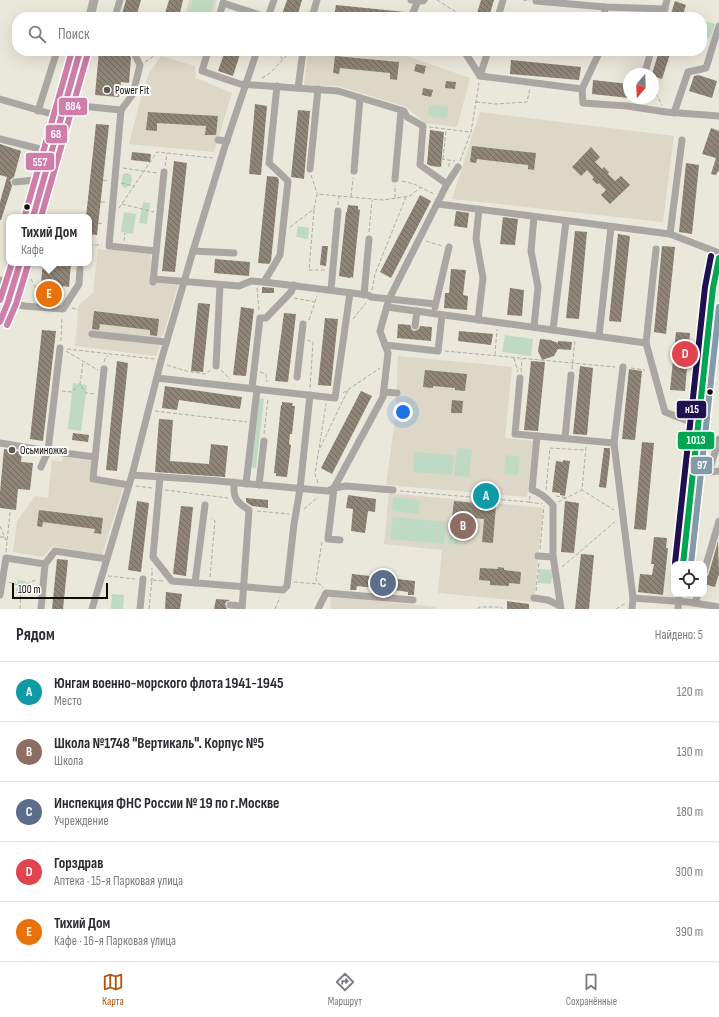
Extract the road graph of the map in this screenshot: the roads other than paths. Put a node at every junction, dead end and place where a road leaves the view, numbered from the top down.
1 (94, 0) edge
2 (120, 0) edge
3 (274, 0) edge
4 (317, 0) edge
5 (418, 0) edge
6 (503, 0) edge
7 (668, 0) edge
8 (536, 1) dead end
9 (605, 7) junction
10 (665, 9) junction
11 (91, 12) edge
12 (116, 12) edge
13 (221, 12) edge
14 (250, 12) edge
15 (269, 12) edge
16 (313, 12) edge
17 (413, 12) edge
18 (499, 12) edge
19 (604, 12) edge
20 (664, 12) edge
21 (719, 26) edge
22 (55, 56) edge
23 (79, 56) edge
24 (136, 56) edge
25 (206, 56) edge
26 (256, 56) edge
27 (303, 56) edge
28 (467, 56) edge
29 (486, 56) edge
30 (598, 56) edge
31 (650, 56) edge
32 (646, 68) edge
33 (480, 76) junction
34 (250, 84) junction
35 (277, 86) junction
36 (298, 88) junction
37 (318, 89) junction
38 (582, 89) junction
39 (360, 98) junction
40 (0, 99) edge
41 (66, 103) junction
42 (38, 110) junction
43 (121, 110) junction
44 (401, 111) junction
45 (674, 113) junction
46 (719, 116) edge
47 (62, 117) junction
48 (0, 139) edge
49 (218, 140) dead end
50 (682, 140) dead end
51 (227, 141) junction
52 (52, 152) junction
53 (458, 167) dead end
54 (310, 169) road end
55 (354, 171) road end
56 (164, 172) road end
57 (44, 179) junction
58 (395, 179) road end
59 (15, 182) dead end
60 (446, 184) junction
61 (439, 201) junction
62 (479, 209) junction
63 (338, 211) road end
64 (34, 214) edge
65 (534, 217) junction
66 (566, 221) junction
67 (611, 227) junction
68 (670, 234) junction
69 (368, 239) road end
70 (449, 247) road end
71 (656, 249) dead end
72 (156, 251) junction
73 (193, 251) junction
74 (234, 253) dead end
75 (719, 253) edge
76 (719, 258) edge
77 (19, 266) edge
78 (80, 269) dead end
79 (0, 280) edge
80 (260, 281) junction
81 (184, 282) junction
82 (14, 284) junction
83 (220, 284) junction
84 (294, 285) junction
85 (331, 290) junction
86 (350, 293) junction
87 (367, 296) junction
88 (389, 298) junction
89 (8, 302) junction
90 (435, 304) junction
91 (387, 307) junction
92 (417, 311) junction
93 (433, 313) junction
94 (442, 315) junction
95 (478, 320) junction
96 (0, 322) edge
97 (303, 324) road end
98 (415, 326) dead end
99 (534, 327) junction
100 (553, 330) junction
101 (92, 334) dead end
102 (599, 336) junction
103 (166, 342) junction
104 (646, 343) junction
105 (385, 345) junction
106 (719, 346) edge
107 (60, 348) road end
108 (706, 349) junction
109 (216, 366) road end
110 (622, 368) road end
111 (104, 371) road end
112 (571, 375) road end
113 (297, 377) dead end
114 (157, 378) junction
115 (520, 378) road end
116 (254, 389) junction
117 (384, 392) junction
118 (397, 393) dead end
119 (310, 395) junction
120 (698, 425) junction
121 (537, 436) junction
122 (565, 438) junction
123 (719, 439) edge
124 (264, 441) road end
125 (0, 443) edge
126 (614, 443) junction
127 (48, 451) junction
128 (95, 457) junction
129 (42, 467) dead end
130 (709, 472) junction
131 (719, 472) edge
132 (693, 474) junction
133 (132, 475) junction
134 (160, 477) junction
135 (234, 482) junction
136 (246, 484) junction
137 (129, 485) junction
138 (259, 485) junction
139 (334, 488) junction
140 (300, 489) junction
141 (393, 490) road end
142 (204, 507) road end
143 (719, 521) edge
144 (340, 540) dead end
145 (538, 556) dead end
146 (553, 557) junction
147 (107, 559) junction
148 (683, 561) edge
149 (707, 562) edge
150 (45, 564) junction
151 (143, 579) road end
152 (195, 583) junction
153 (244, 587) junction
154 (0, 595) edge
155 (697, 597) edge
156 (534, 598) dead end
157 (633, 598) junction
158 (413, 600) dead end
159 (679, 602) edge
160 (695, 603) junction
161 (230, 605) dead end
162 (719, 607) edge
163 (242, 608) edge
164 (560, 608) edge
165 (41, 609) edge
166 (92, 609) edge
167 (140, 609) edge
168 (318, 609) edge
169 (632, 609) edge

1 - 11 main road
2 - 12 street
3 - 15 street
4 - 16 street
5 - 17 street
6 - 18 street
7 - 10 street
8 - 9 street
9 - 10 street
9 - 19 street
10 - 20 street
13 - 14 street
21 - 45 street
22 - 42 street
23 - 41 main road
24 - 43 street
25 - 34 street
26 - 34 street
27 - 36 street
28 - 33 street
29 - 33 street
30 - 38 street
31 - 32 street
33 - 38 street
34 - 35 street
34 - 51 street
35 - 36 street
35 - 80 street
36 - 37 street
37 - 39 street
37 - 54 street
38 - 45 street
39 - 44 street
39 - 55 street
40 - 42 street
41 - 43 street
41 - 47 main road
42 - 47 street
43 - 72 street
44 - 58 street
44 - 60 street
45 - 46 street
47 - 52 main road
48 - 52 street
49 - 51 street
50 - 68 street
51 - 73 street
52 - 57 main road
53 - 60 street
56 - 72 street
57 - 59 street
57 - 64 main road
60 - 61 street
61 - 62 street
61 - 88 street
62 - 65 street
62 - 95 street
63 - 85 street
65 - 66 street
65 - 99 street
66 - 67 street
66 - 100 street
67 - 68 street
67 - 102 street
68 - 75 street
69 - 87 street
70 - 90 street
71 - 104 street
72 - 81 street
73 - 74 street
73 - 81 street
76 - 108 street
77 - 82 main road
78 - 89 street
79 - 82 street
80 - 83 street
80 - 84 street
81 - 83 street
81 - 103 street
82 - 89 main road
83 - 109 street
84 - 85 street
84 - 116 street
85 - 86 street
86 - 87 street
86 - 119 street
87 - 88 street
88 - 90 street
88 - 91 street
89 - 96 main road
90 - 93 street
91 - 92 street
91 - 105 street
92 - 93 street
92 - 98 street
93 - 94 street
94 - 95 street
94 - 105 street
95 - 99 street
97 - 113 street
99 - 100 street
100 - 102 street
101 - 103 street
102 - 104 street
103 - 114 street
104 - 120 street
105 - 117 street
106 - 108 street
107 - 127 street
108 - 120 street
110 - 126 street
111 - 128 street
112 - 122 street
114 - 116 street
114 - 133 street
115 - 121 street
116 - 119 street
116 - 136 street
117 - 118 street
117 - 139 street
119 - 140 street
120 - 132 street
121 - 122 street
121 - 146 street
122 - 126 street
123 - 130 street
124 - 138 street
125 - 127 street
126 - 157 street
127 - 128 street
127 - 129 street
128 - 137 street
130 - 131 street
130 - 132 street
132 - 148 street
133 - 134 street
133 - 137 street
134 - 135 street
134 - 152 street
135 - 136 street
135 - 153 street
136 - 138 street
137 - 147 street
138 - 140 street
139 - 140 street
139 - 141 street
139 - 144 street
140 - 153 street
142 - 152 street
143 - 149 street
145 - 146 street
146 - 164 street
147 - 150 street
147 - 166 street
150 - 154 street
150 - 165 street
151 - 167 street
152 - 153 street
153 - 163 street
155 - 160 street
156 - 164 street
157 - 159 street
157 - 169 street
158 - 168 street
159 - 160 street
160 - 162 street
161 - 163 street

